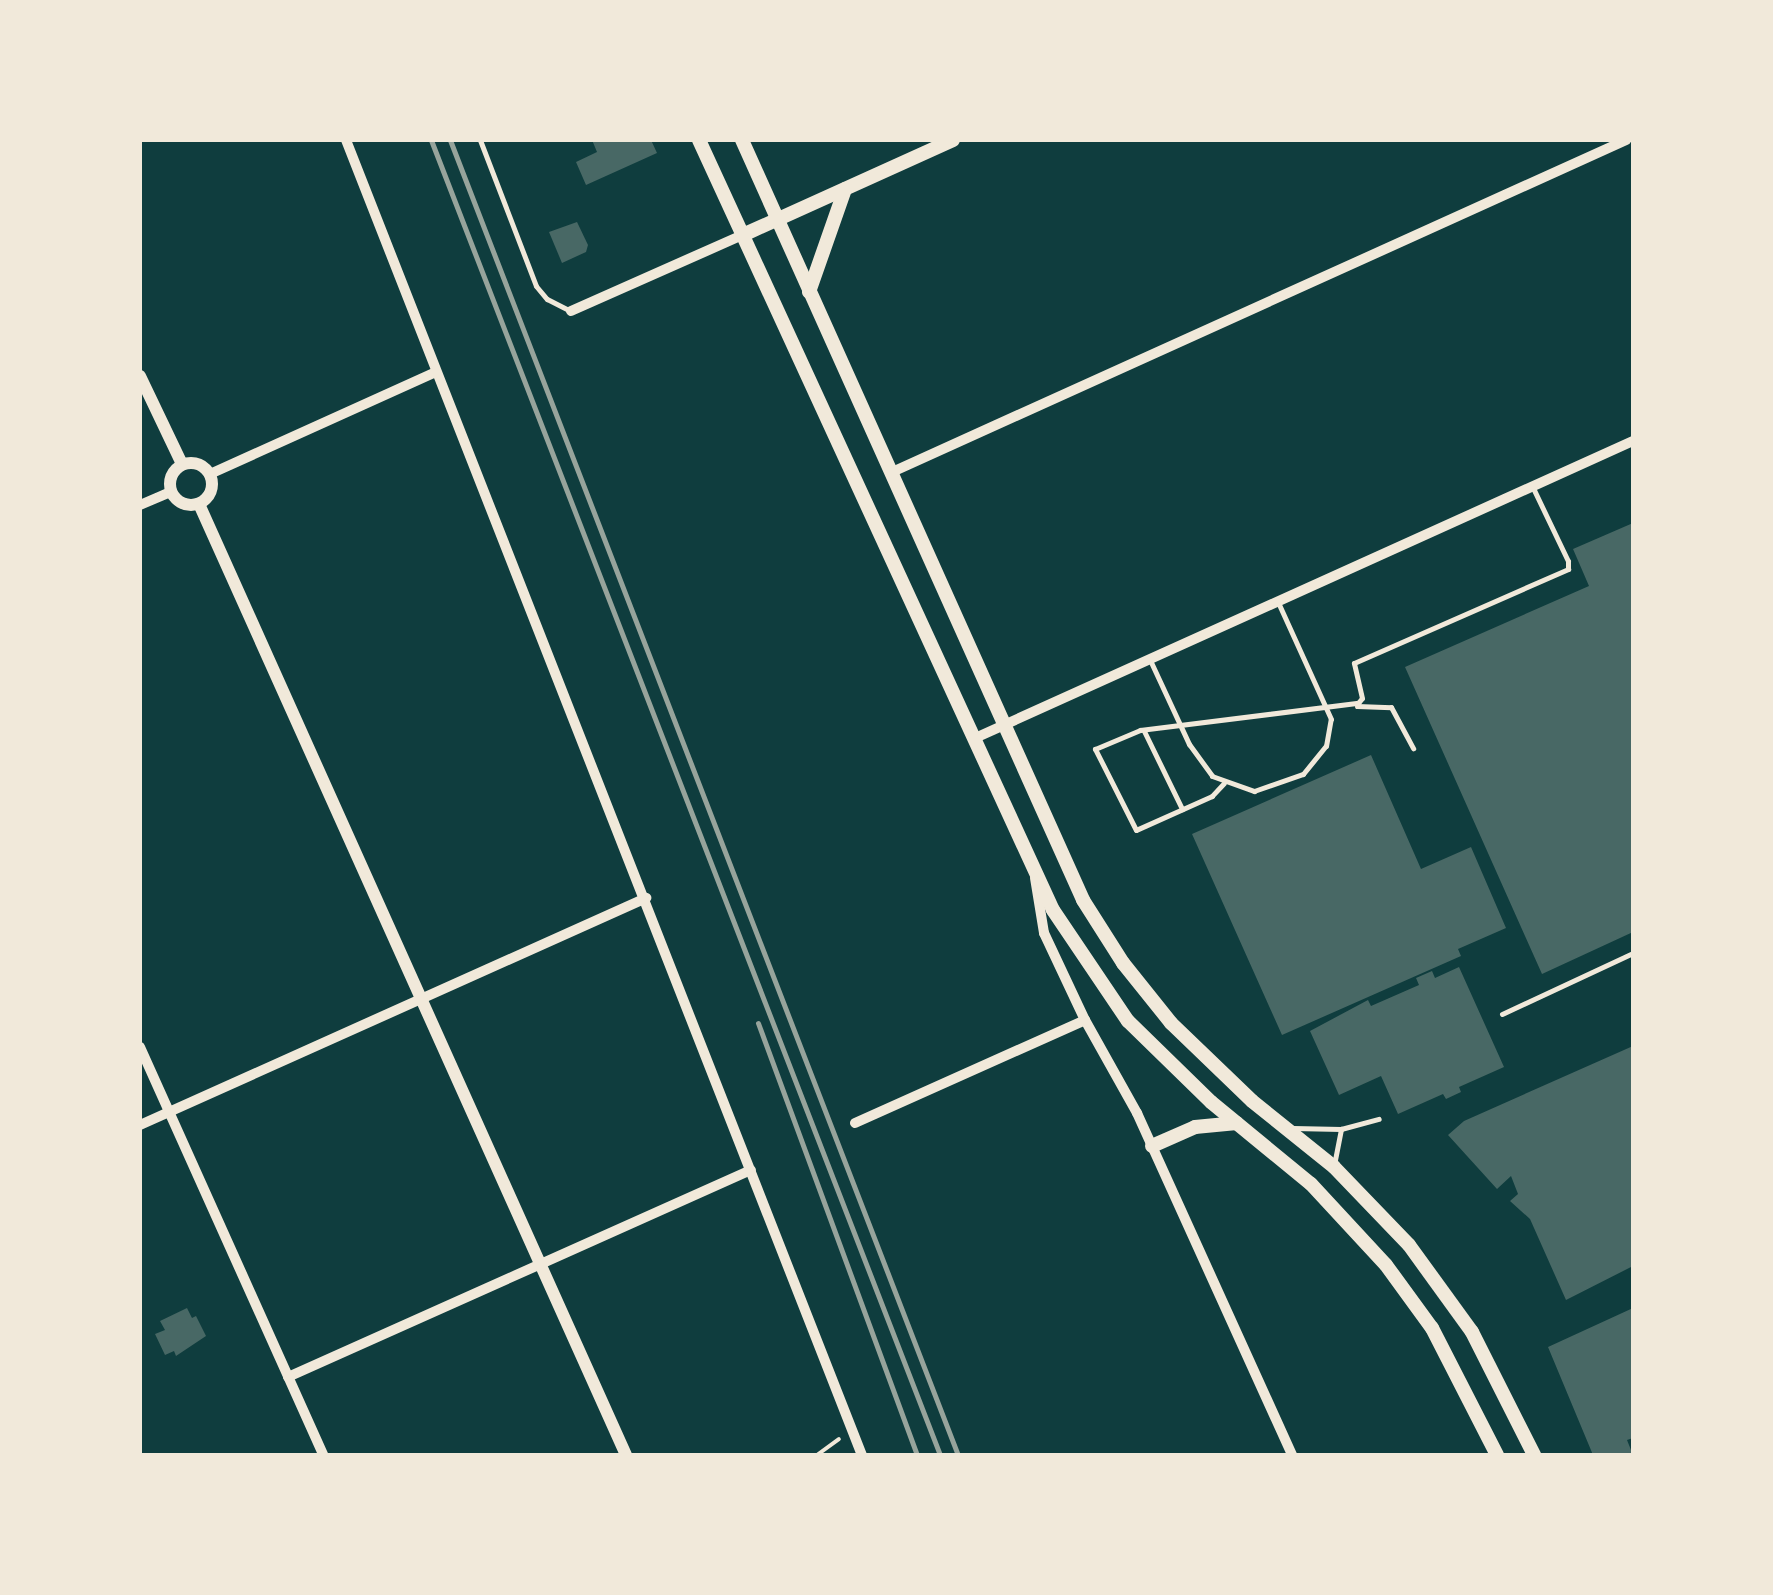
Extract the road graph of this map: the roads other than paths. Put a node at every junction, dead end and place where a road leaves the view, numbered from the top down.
1 (346, 140) edge
2 (480, 140) edge
3 (699, 140) edge
4 (742, 140) edge
5 (953, 140) edge
6 (1626, 140) edge
7 (845, 189) junction
8 (777, 220) junction
9 (745, 234) junction
10 (808, 292) junction
11 (572, 311) joint
12 (434, 374) junction
13 (140, 376) edge
14 (1633, 441) edge
15 (182, 464) junction
16 (890, 473) junction
17 (210, 474) junction
18 (1532, 487) junction
19 (171, 492) junction
20 (200, 504) junction
21 (140, 505) edge
22 (1277, 600) junction
23 (1149, 658) junction
24 (1351, 706) junction
25 (1328, 707) junction
26 (1003, 724) junction
27 (1180, 726) junction
28 (1143, 730) junction
29 (972, 739) junction
30 (1413, 748) dead end
31 (1224, 783) junction
32 (1182, 809) junction
33 (1034, 875) junction
34 (646, 898) junction
35 (1633, 952) edge
36 (420, 999) junction
37 (1502, 1014) dead end
38 (1084, 1020) junction
39 (140, 1047) edge
40 (169, 1112) junction
41 (1378, 1119) dead end
42 (855, 1123) dead end
43 (1237, 1123) junction
44 (140, 1125) edge
45 (1287, 1128) junction
46 (1341, 1130) junction
47 (1152, 1146) junction
48 (1334, 1167) junction
49 (751, 1170) junction
50 (540, 1264) junction
51 (288, 1377) junction
52 (323, 1455) edge
53 (626, 1455) edge
54 (862, 1455) edge
55 (1292, 1455) edge
56 (1497, 1455) edge
57 (1534, 1455) edge

1 - 12 street
2 - 11 lane
3 - 9 main road
4 - 8 main road
5 - 7 main road
6 - 16 street
7 - 8 main road
7 - 10 main road
8 - 9 main road
8 - 10 main road
9 - 11 street
9 - 29 main road
10 - 16 main road
12 - 17 street
12 - 34 street
13 - 15 street
14 - 18 street
15 - 17 street
15 - 19 street
16 - 26 main road
17 - 20 street
18 - 22 street
18 - 24 lane
19 - 20 street
19 - 21 street
20 - 36 street
22 - 23 street
22 - 25 lane
23 - 26 street
23 - 27 lane
24 - 25 lane
24 - 30 lane
25 - 27 lane
25 - 31 lane
26 - 29 street
26 - 45 main road
27 - 28 lane
27 - 31 lane
28 - 32 lane
28 - 32 lane
29 - 33 main road
31 - 32 lane
33 - 38 street
33 - 43 main road
34 - 36 street
34 - 49 street
35 - 37 lane
36 - 40 street
36 - 50 street
38 - 42 street
38 - 47 street
39 - 40 street
40 - 44 street
40 - 51 street
41 - 46 lane
43 - 47 main road
43 - 56 main road
45 - 46 lane
45 - 48 main road
46 - 48 lane
47 - 55 street
48 - 57 main road
49 - 50 street
49 - 54 street
50 - 51 street
50 - 53 street
51 - 52 street

